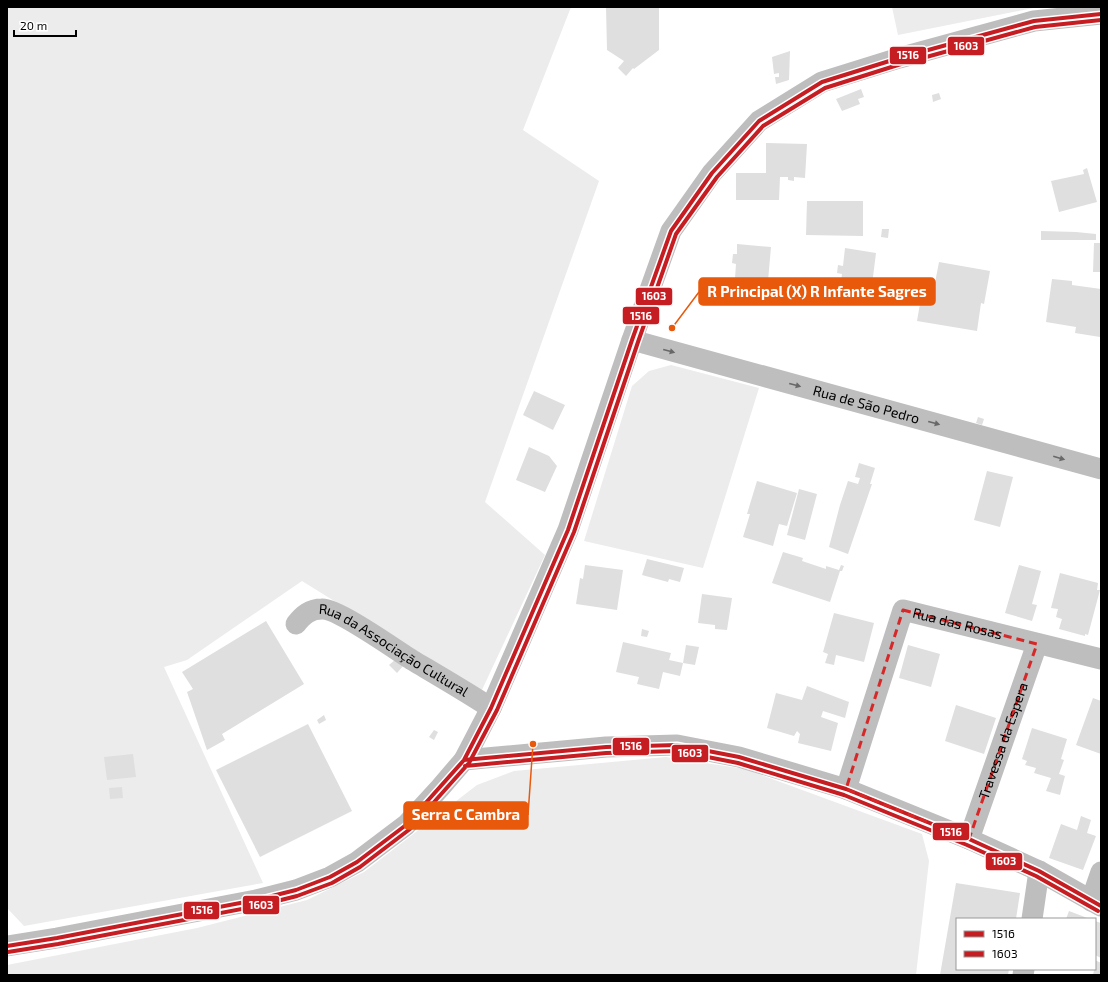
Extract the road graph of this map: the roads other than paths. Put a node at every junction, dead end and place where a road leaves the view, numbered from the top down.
1 (1101, 14) edge
2 (632, 340) junction
3 (1101, 469) edge
4 (296, 624) dead end
5 (1037, 644) junction
6 (1101, 659) edge
7 (491, 708) junction
8 (464, 760) junction
9 (846, 789) junction
10 (969, 839) junction
11 (1039, 871) junction
12 (1101, 872) edge
13 (1096, 904) edge
14 (1032, 918) edge
15 (7, 946) edge

1 - 2 street
2 -> 3 street, Rua de São Pedro
2 - 7 street
4 - 7 street, Rua da Associação Cultural
5 - 6 street, Rua das Rosas
5 - 9 street, Rua das Rosas
5 - 10 street, Travessa da Espera
7 - 8 street
8 - 9 street
8 - 15 street
9 - 10 street
10 - 11 street
11 - 13 street
11 - 14 street
12 - 13 street

